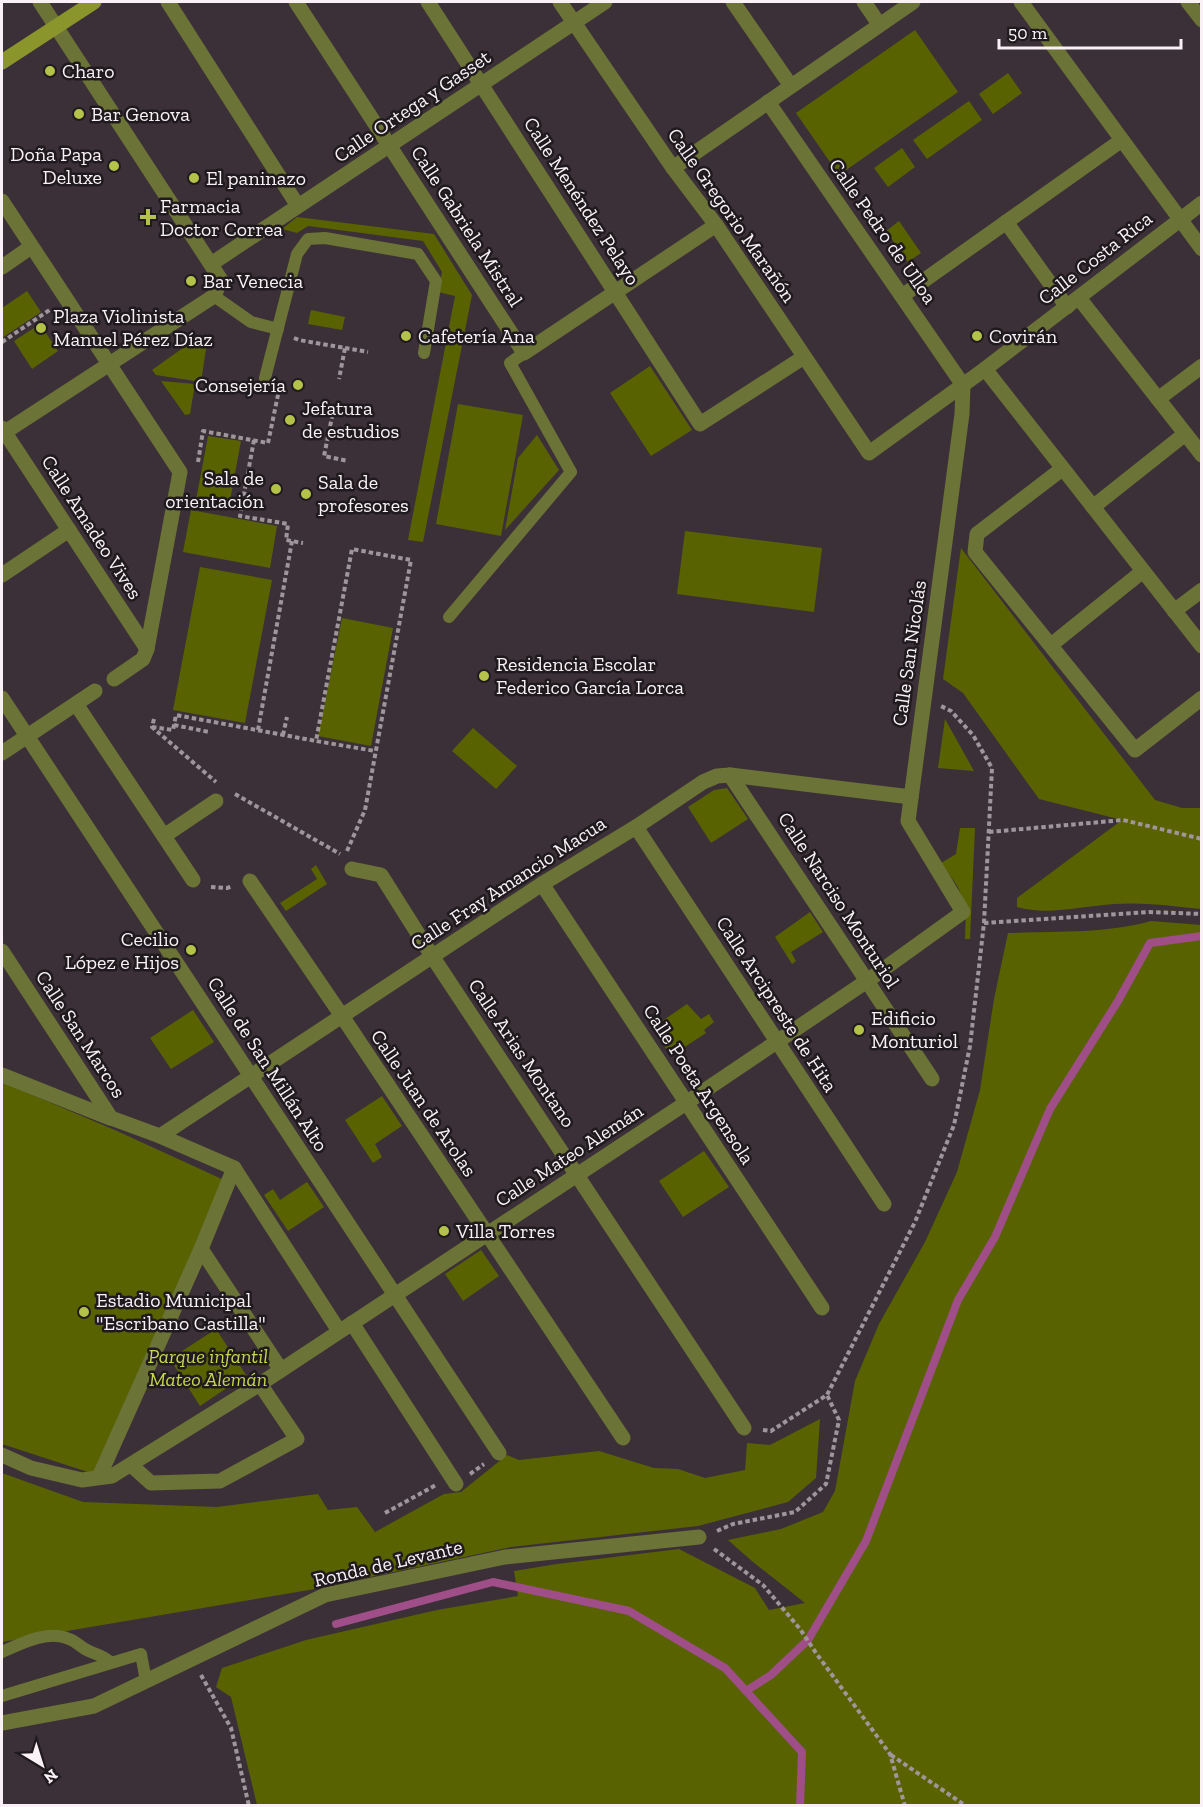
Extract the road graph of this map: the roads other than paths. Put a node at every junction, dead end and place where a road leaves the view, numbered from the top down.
1 (40, 2) edge
2 (94, 2) edge
3 (168, 2) edge
4 (296, 2) edge
5 (428, 2) edge
6 (560, 2) edge
7 (605, 2) edge
8 (733, 2) edge
9 (864, 2) edge
10 (913, 2) edge
11 (1021, 2) edge
12 (1188, 2) edge
13 (1202, 20) edge
14 (574, 22) junction
15 (879, 24) junction
16 (56, 26) junction
17 (2, 62) edge
18 (482, 85) junction
19 (791, 86) junction
20 (768, 102) junction
21 (1122, 140) junction
22 (390, 145) junction
23 (673, 168) junction
24 (2, 201) edge
25 (1202, 203) edge
26 (298, 206) junction
27 (1179, 220) junction
28 (1006, 222) junction
29 (716, 225) junction
30 (31, 247) junction
31 (1202, 249) edge
32 (211, 264) junction
33 (2, 267) edge
34 (616, 292) junction
35 (214, 296) junction
36 (902, 296) junction
37 (1073, 303) junction
38 (278, 329) junction
39 (424, 353) dead end
40 (524, 353) junction
41 (804, 357) junction
42 (108, 365) junction
43 (1202, 366) edge
44 (985, 369) junction
45 (265, 378) road end
46 (963, 385) junction
47 (1158, 399) junction
48 (2, 431) edge
49 (1185, 434) junction
50 (869, 453) joint
51 (1202, 455) edge
52 (1062, 469) junction
53 (1093, 507) junction
54 (69, 530) junction
55 (1143, 572) junction
56 (2, 575) edge
57 (1202, 590) edge
58 (1174, 611) junction
59 (449, 617) dead end
60 (1051, 645) junction
61 (1202, 646) edge
62 (147, 649) junction
63 (114, 679) dead end
64 (95, 691) dead end
65 (2, 698) edge
66 (1202, 698) edge
67 (76, 704) junction
68 (27, 736) junction
69 (2, 753) edge
70 (730, 774) junction
71 (911, 797) junction
72 (216, 801) dead end
73 (636, 827) junction
74 (164, 836) junction
75 (352, 869) dead end
76 (193, 880) road end
77 (250, 881) road end
78 (542, 884) junction
79 (963, 912) joint
80 (2, 951) edge
81 (432, 956) junction
82 (867, 981) junction
83 (342, 1016) junction
84 (777, 1042) junction
85 (2, 1075) edge
86 (251, 1076) junction
87 (932, 1079) dead end
88 (686, 1103) junction
89 (111, 1118) junction
90 (160, 1136) junction
91 (234, 1168) junction
92 (577, 1175) junction
93 (884, 1204) dead end
94 (486, 1234) junction
95 (201, 1249) junction
96 (394, 1295) junction
97 (822, 1308) dead end
98 (346, 1327) junction
99 (281, 1370) junction
100 (260, 1384) junction
101 (744, 1428) dead end
102 (623, 1438) dead end
103 (499, 1453) road end
104 (2, 1455) edge
105 (131, 1465) junction
106 (99, 1477) junction
107 (456, 1484) road end
108 (699, 1538) road end
109 (2, 1652) edge
110 (110, 1662) junction
111 (146, 1681) junction
112 (2, 1696) edge
113 (2, 1723) edge

1 - 16 street
2 - 16 main road
3 - 26 street
4 - 22 street, Calle Gabriela Mistral
5 - 18 street, Calle Menéndez Pelayo
6 - 14 street, Calle Gregorio Marañón
7 - 14 street, Calle Ortega y Gasset
8 - 19 street
9 - 15 street
10 - 15 street
11 - 21 street
12 - 13 street
14 - 18 street, Calle Ortega y Gasset
14 - 23 street, Calle Gregorio Marañón
15 - 19 street
16 - 17 main road
16 - 32 street
18 - 22 street, Calle Ortega y Gasset
18 - 34 street, Calle Menéndez Pelayo
19 - 20 street
20 - 23 street
20 - 36 street, Calle Pedro de Ulloa
21 - 27 street
21 - 28 street
22 - 26 street, Calle Ortega y Gasset
22 - 40 street, Calle Gabriela Mistral
23 - 29 street, Calle Gregorio Marañón
24 - 30 street
25 - 27 street, Calle Costa Rica
26 - 32 street, Calle Ortega y Gasset
27 - 31 street
27 - 37 street, Calle Costa Rica
28 - 36 street
28 - 37 street
29 - 34 street
29 - 41 street, Calle Gregorio Marañón
30 - 33 street
30 - 42 street
32 - 35 street
34 - 40 street
34 - 41 street, Calle Menéndez Pelayo
35 - 38 lane
35 - 42 street
36 - 46 street, Calle Pedro de Ulloa
37 - 44 street, Calle Costa Rica
37 - 47 street
38 - 39 lane
38 - 45 lane
40 - 59 lane
41 - 50 street, Calle Gregorio Marañón
42 - 48 street
42 - 62 street
43 - 47 street
44 - 46 street, Calle Costa Rica
44 - 52 street
46 - 50 street, Calle Costa Rica
46 - 71 street, Calle San Nicolás
47 - 49 street
48 - 54 street, Calle Amadeo Vives
49 - 51 street
49 - 53 street
52 - 53 street
52 - 60 street
53 - 55 street
54 - 56 street
54 - 62 street, Calle Amadeo Vives
55 - 58 street
55 - 60 street
57 - 58 street
58 - 61 street
60 - 66 street
62 - 63 street
64 - 67 street
65 - 68 street, Calle de San Millán Alto
67 - 68 street
67 - 74 street
68 - 69 street
68 - 86 street, Calle de San Millán Alto
70 - 71 street, Calle Fray Amancio Macua
70 - 73 street, Calle Fray Amancio Macua
70 - 82 street, Calle Narciso Monturiol
71 - 79 street, Calle San Nicolás
72 - 74 street
73 - 78 street, Calle Fray Amancio Macua
73 - 84 street, Calle Arcipreste de Hita
74 - 76 street
75 - 81 street, Calle Arias Montano
77 - 83 street, Calle Juan de Arolas
78 - 81 street, Calle Fray Amancio Macua
78 - 88 street, Calle Poeta Argensola
79 - 82 street, Calle Mateo Alemán
80 - 89 street, Calle San Marcos
81 - 83 street, Calle Fray Amancio Macua
81 - 92 street, Calle Arias Montano
82 - 84 street, Calle Mateo Alemán
82 - 87 street, Calle Narciso Monturiol
83 - 86 street, Calle Fray Amancio Macua
83 - 94 street, Calle Juan de Arolas
84 - 88 street, Calle Mateo Alemán
84 - 93 street, Calle Arcipreste de Hita
85 - 89 street
86 - 90 street, Calle Fray Amancio Macua
86 - 96 street, Calle de San Millán Alto
88 - 92 street, Calle Mateo Alemán
88 - 97 street, Calle Poeta Argensola
89 - 90 street, Calle San Marcos
90 - 91 street, Calle San Marcos
91 - 95 street
91 - 98 street
92 - 94 street, Calle Mateo Alemán
92 - 101 street, Calle Arias Montano
94 - 96 street, Calle Mateo Alemán
94 - 102 street, Calle Juan de Arolas
95 - 99 street
95 - 106 street
96 - 98 street, Calle Mateo Alemán
96 - 103 street, Calle de San Millán Alto
98 - 99 street, Calle Mateo Alemán
98 - 107 street
99 - 100 street, Calle Mateo Alemán
100 - 105 street, Calle Mateo Alemán
100 - 105 street
104 - 106 street, Calle Mateo Alemán
105 - 106 street, Calle Mateo Alemán
108 - 111 street, Ronda de Levante
109 - 110 lane
110 - 111 lane
110 - 112 lane
111 - 113 street, Ronda de Levante

